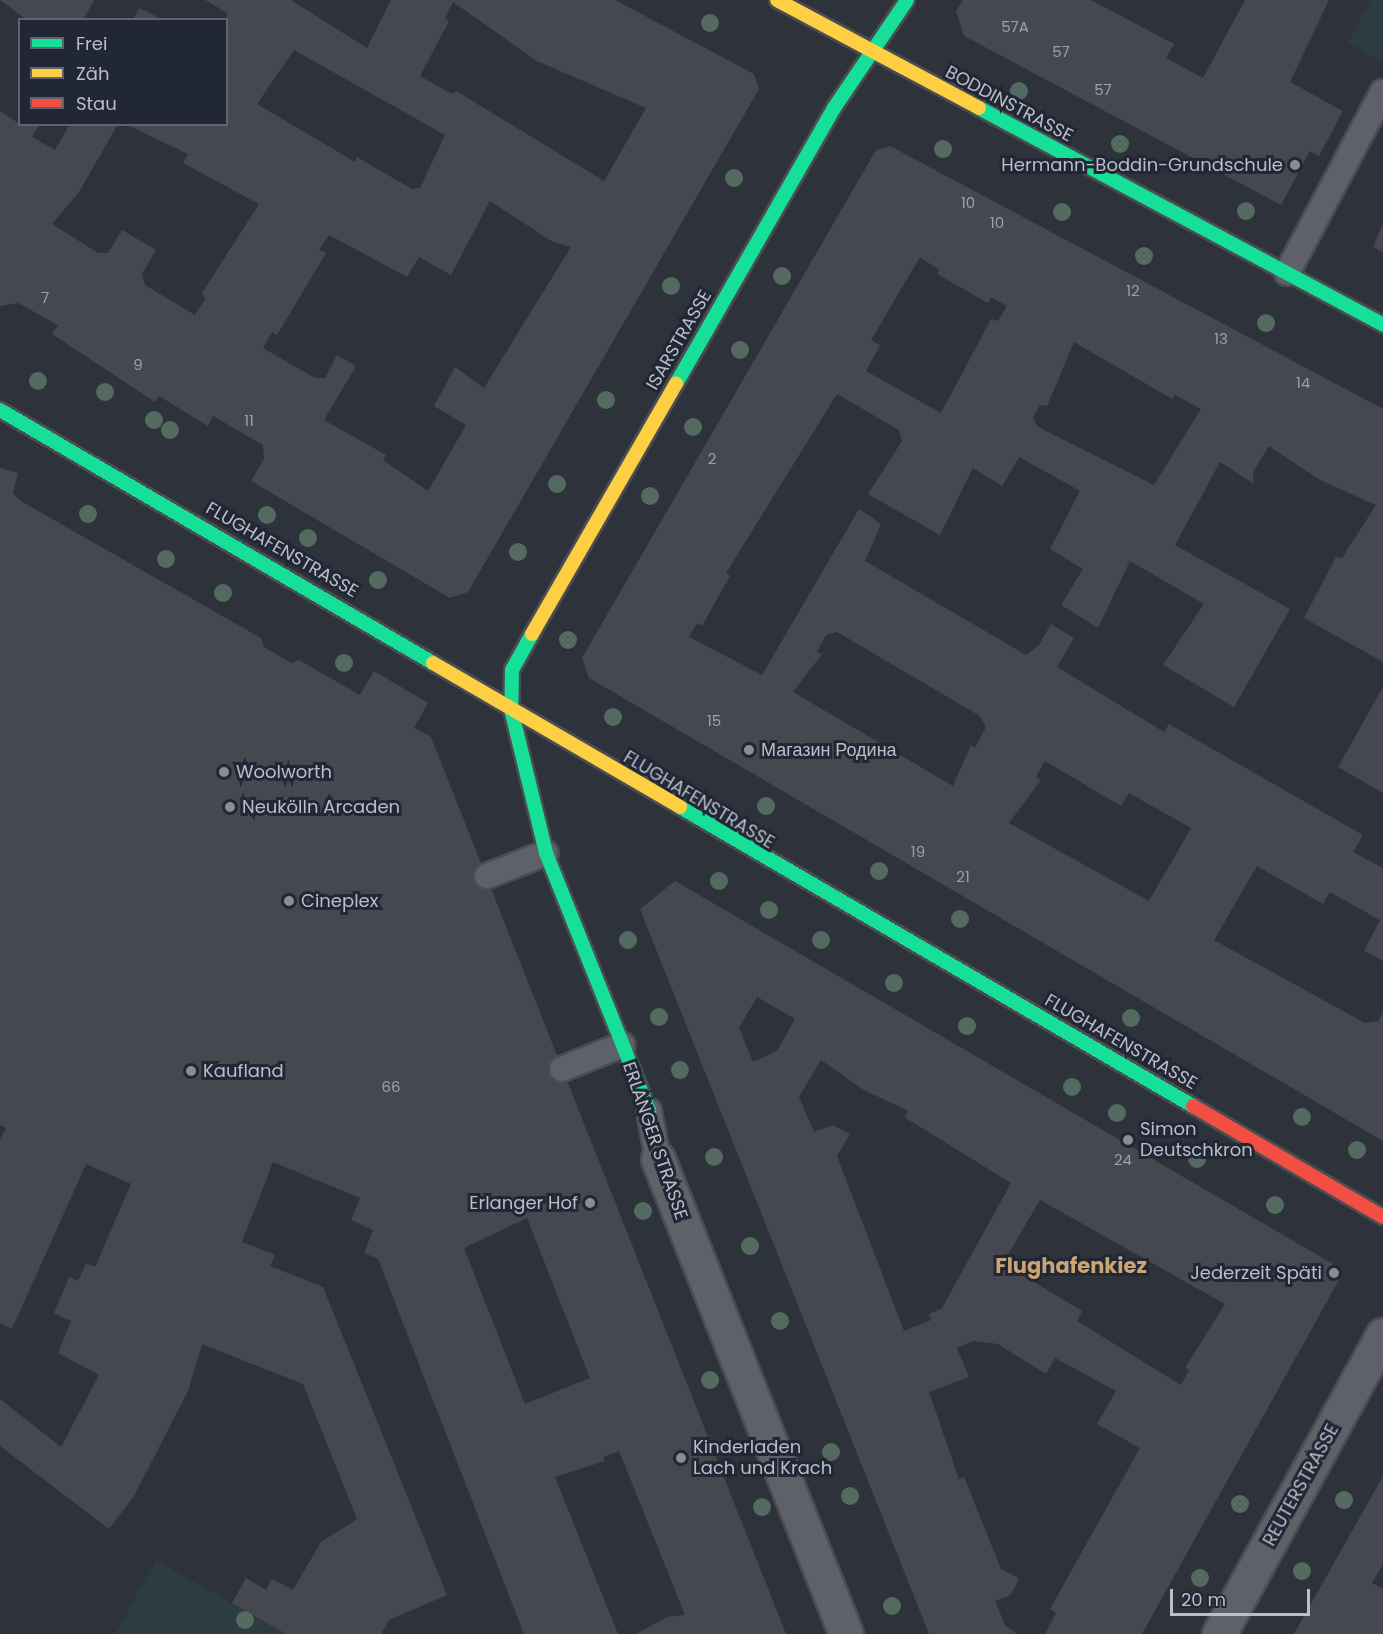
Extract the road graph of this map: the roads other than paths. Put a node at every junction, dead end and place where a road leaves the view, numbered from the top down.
1 (777, 0) edge
2 (907, 0) edge
3 (873, 52) junction
4 (1383, 92) edge
5 (1287, 273) junction
6 (1383, 325) edge
7 (0, 410) edge
8 (511, 709) junction
9 (546, 853) junction
10 (487, 876) dead end
11 (622, 1046) junction
12 (562, 1069) dead end
13 (649, 1111) joint
14 (658, 1159) joint
15 (1383, 1216) edge
16 (1383, 1335) edge
17 (846, 1634) edge
18 (1219, 1634) edge

1 - 3 street, BODDINSTRASSE
2 - 3 street, ISARSTRASSE
3 - 5 street, BODDINSTRASSE
3 - 8 street, ISARSTRASSE
4 - 5 lane
5 - 6 street, BODDINSTRASSE
7 - 8 street, FLUGHAFENSTRASSE
8 - 9 street, ERLANGER STRASSE
8 - 15 street, FLUGHAFENSTRASSE
9 - 10 lane
9 - 11 street, ERLANGER STRASSE
11 - 12 lane
11 - 13 street, ERLANGER STRASSE
13 - 14 lane, ERLANGER STRASSE
14 - 17 street, ERLANGER STRASSE
16 - 18 street, REUTERSTRASSE

